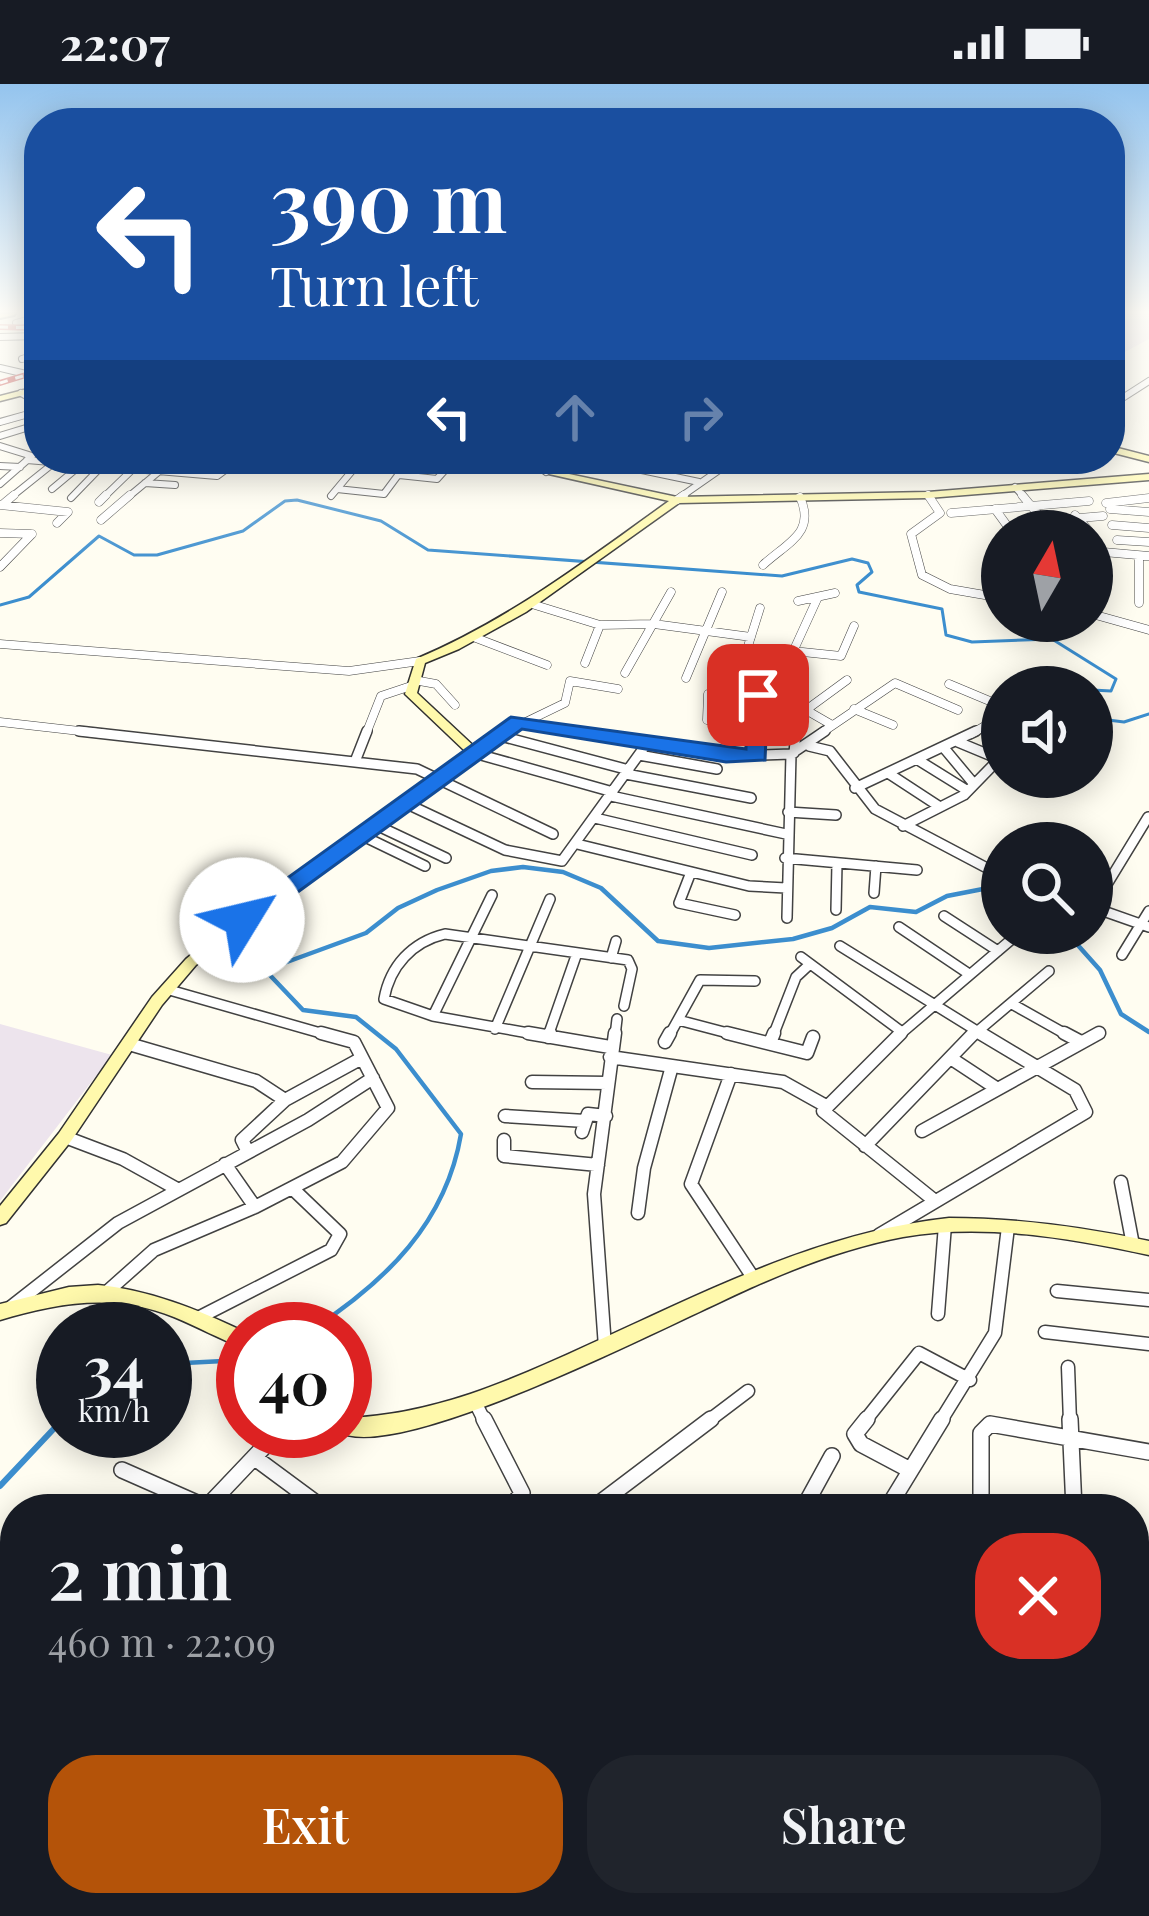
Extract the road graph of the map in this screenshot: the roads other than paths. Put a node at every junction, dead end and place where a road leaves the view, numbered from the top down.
1 (23, 464) joint
2 (0, 466) edge
3 (40, 474) edge
4 (70, 474) edge
5 (98, 474) edge
6 (128, 474) edge
7 (156, 474) edge
8 (349, 474) edge
9 (442, 474) edge
10 (555, 474) edge
11 (661, 474) edge
12 (712, 474) edge
13 (399, 475) joint
14 (1148, 478) edge
15 (2, 481) edge
16 (32, 481) junction
17 (699, 482) junction
18 (146, 483) junction
19 (175, 485) dead end
20 (1015, 487) junction
21 (52, 489) dead end
22 (928, 495) junction
23 (800, 497) junction
24 (71, 498) dead end
25 (1149, 498) edge
26 (677, 500) junction
27 (1090, 501) dead end
28 (99, 502) dead end
29 (1065, 503) junction
30 (1, 505) edge
31 (1031, 506) junction
32 (994, 509) joint
33 (1106, 509) junction
34 (1034, 510) edge
35 (1071, 510) edge
36 (1103, 510) edge
37 (1149, 512) edge
38 (951, 513) dead end
39 (101, 520) dead end
40 (57, 523) dead end
41 (1113, 525) edge
42 (1149, 528) edge
43 (0, 533) edge
44 (1117, 540) dead end
45 (1149, 542) edge
46 (1113, 553) edge
47 (1144, 556) edge
48 (763, 565) dead end
49 (0, 568) edge
50 (671, 592) dead end
51 (722, 592) dead end
52 (835, 593) dead end
53 (981, 594) edge
54 (818, 598) junction
55 (798, 601) dead end
56 (1138, 603) dead end
57 (535, 604) junction
58 (760, 608) dead end
59 (1113, 619) edge
60 (654, 624) junction
61 (600, 625) junction
62 (854, 626) dead end
63 (1149, 630) edge
64 (705, 632) junction
65 (751, 637) junction
66 (476, 638) junction
67 (0, 644) edge
68 (793, 651) junction
69 (420, 662) junction
70 (584, 662) dead end
71 (742, 662) dead end
72 (547, 665) dead end
73 (625, 673) dead end
74 (686, 678) dead end
75 (847, 680) dead end
76 (412, 683) junction
77 (618, 689) dead end
78 (708, 694) dead end
79 (927, 696) junction
80 (981, 696) edge
81 (455, 705) dead end
82 (854, 709) junction
83 (958, 710) dead end
84 (0, 722) edge
85 (518, 722) junction
86 (757, 723) junction
87 (797, 724) dead end
88 (832, 725) junction
89 (893, 725) dead end
90 (981, 728) edge
91 (497, 735) junction
92 (648, 742) junction
93 (957, 742) junction
94 (809, 746) junction
95 (944, 748) junction
96 (981, 750) edge
97 (474, 753) junction
98 (793, 753) junction
99 (639, 755) junction
100 (757, 755) junction
101 (356, 759) junction
102 (918, 760) junction
103 (717, 769) dead end
104 (627, 772) junction
105 (888, 773) junction
106 (434, 778) junction
107 (981, 778) edge
108 (855, 788) junction
109 (971, 788) junction
110 (612, 794) junction
111 (751, 798) dead end
112 (403, 802) junction
113 (940, 807) junction
114 (788, 812) junction
115 (836, 815) dead end
116 (1148, 817) edge
117 (595, 818) junction
118 (903, 826) junction
119 (368, 830) junction
120 (553, 834) dead end
121 (786, 834) junction
122 (577, 844) junction
123 (752, 855) dead end
124 (446, 858) dead end
125 (785, 858) junction
126 (837, 863) junction
127 (981, 865) edge
128 (425, 866) dead end
129 (876, 866) junction
130 (917, 869) dead end
131 (692, 872) junction
132 (1113, 874) edge
133 (786, 888) junction
134 (874, 893) dead end
135 (492, 896) dead end
136 (550, 899) dead end
137 (836, 910) dead end
138 (1149, 911) edge
139 (735, 915) dead end
140 (1113, 915) edge
141 (944, 916) dead end
142 (787, 918) dead end
143 (1145, 925) edge
144 (898, 927) dead end
145 (472, 939) junction
146 (616, 940) dead end
147 (981, 940) edge
148 (839, 946) dead end
149 (532, 947) junction
150 (578, 953) junction
151 (994, 954) edge
152 (1122, 956) dead end
153 (611, 958) junction
154 (1048, 971) dead end
155 (969, 974) junction
156 (755, 981) dead end
157 (166, 988) junction
158 (1012, 1004) junction
159 (929, 1006) junction
160 (434, 1016) junction
161 (678, 1020) junction
162 (494, 1028) junction
163 (902, 1031) junction
164 (976, 1031) junction
165 (1099, 1033) dead end
166 (548, 1037) junction
167 (813, 1037) dead end
168 (665, 1042) dead end
169 (1081, 1042) junction
170 (770, 1043) junction
171 (130, 1045) junction
172 (610, 1052) junction
173 (362, 1058) junction
174 (952, 1059) junction
175 (1037, 1064) junction
176 (672, 1066) junction
177 (731, 1074) junction
178 (373, 1078) junction
179 (532, 1082) dead end
180 (608, 1083) junction
181 (996, 1088) junction
182 (285, 1100) junction
183 (826, 1106) junction
184 (505, 1116) dead end
185 (606, 1116) junction
186 (922, 1131) dead end
187 (65, 1137) junction
188 (504, 1140) dead end
189 (865, 1146) junction
190 (248, 1152) junction
191 (225, 1164) junction
192 (598, 1165) junction
193 (1121, 1182) dead end
194 (293, 1189) junction
195 (177, 1190) junction
196 (934, 1202) junction
197 (255, 1207) junction
198 (638, 1213) dead end
199 (0, 1218) edge
200 (945, 1225) junction
201 (1008, 1227) junction
202 (876, 1237) junction
203 (1141, 1246) edge
204 (754, 1279) junction
205 (110, 1290) junction
206 (1057, 1291) dead end
207 (1149, 1300) edge
208 (4, 1310) edge
209 (938, 1314) dead end
210 (198, 1318) junction
211 (216, 1327) edge
212 (1046, 1332) dead end
213 (1149, 1344) edge
214 (605, 1347) junction
215 (1068, 1367) dead end
216 (970, 1380) junction
217 (748, 1391) dead end
218 (476, 1404) junction
219 (372, 1428) edge
220 (1071, 1438) junction
221 (1149, 1452) edge
222 (832, 1456) dead end
223 (255, 1458) joint
224 (122, 1470) dead end
225 (910, 1470) junction
226 (175, 1494) edge
227 (220, 1494) edge
228 (304, 1494) edge
229 (521, 1494) edge
230 (612, 1494) edge
231 (811, 1494) edge
232 (896, 1494) edge
233 (981, 1494) edge
234 (1073, 1494) edge

1 - 2 street
1 - 15 street
3 - 16 street
4 - 21 street
5 - 24 street
6 - 28 street
7 - 18 street
8 - 13 street
9 - 13 street
10 - 26 street
11 - 17 street
12 - 17 street
14 - 20 street
15 - 16 street
16 - 30 street
17 - 26 street
18 - 19 street
18 - 39 street
20 - 22 street
20 - 31 street
22 - 23 street
22 - 53 street
23 - 26 street
23 - 48 street
25 - 33 street
26 - 57 street
27 - 29 street
29 - 31 street
29 - 35 street
30 - 40 street
31 - 32 street
31 - 34 street
32 - 38 street
33 - 36 street
33 - 37 street
41 - 42 street
43 - 49 street
44 - 45 street
46 - 47 street
47 - 56 street
50 - 60 street
51 - 64 street
52 - 54 street
54 - 55 street
54 - 68 street
57 - 61 street
57 - 66 street
58 - 65 street
59 - 63 street
60 - 61 street
60 - 64 street
60 - 73 street
61 - 70 street
62 - 68 street
64 - 65 street
64 - 74 street
65 - 71 street
66 - 69 street
66 - 72 street
67 - 69 street
68 - 86 street
69 - 76 street
75 - 88 street
76 - 81 street
76 - 97 street
76 - 101 street
77 - 85 street
78 - 86 street
79 - 80 street
79 - 82 street
79 - 83 street
82 - 88 street
82 - 89 street
84 - 101 street
85 - 91 street
85 - 92 street
86 - 100 street
87 - 98 street
88 - 94 street
90 - 93 street
91 - 97 street
91 - 104 street
92 - 99 street
92 - 100 street
93 - 95 street
93 - 96 street
94 - 98 street
94 - 108 street
95 - 102 street
95 - 109 street
97 - 106 street
97 - 110 street
98 - 100 street
98 - 114 street
99 - 103 street
99 - 104 street
101 - 106 street
102 - 105 street
102 - 109 street
104 - 110 street
104 - 111 street
105 - 108 street
105 - 113 street
106 - 112 street
106 - 120 street
107 - 109 street
108 - 118 street
109 - 113 street
110 - 117 street
110 - 121 street
112 - 119 street
112 - 122 street
113 - 118 street
114 - 115 street
114 - 121 street
116 - 132 street
117 - 122 street
117 - 123 street
118 - 127 street
119 - 124 street
119 - 128 street
119 - 157 street
121 - 125 street
122 - 131 street
125 - 126 street
125 - 133 street
126 - 129 street
126 - 137 street
129 - 130 street
129 - 134 street
131 - 133 street
131 - 139 street
133 - 142 street
135 - 145 street
136 - 149 street
138 - 143 street
140 - 143 street
141 - 147 street
143 - 152 street
144 - 155 street
145 - 149 street
145 - 160 street
145 - 160 street
146 - 153 street
148 - 159 street
149 - 150 street
149 - 162 street
150 - 153 street
150 - 166 street
151 - 155 street
153 - 172 street
154 - 158 street
155 - 159 street
156 - 161 street
157 - 171 street
157 - 173 street
158 - 164 street
158 - 169 street
159 - 163 street
159 - 164 street
160 - 162 street
161 - 168 street
161 - 170 street
162 - 166 street
163 - 170 street
163 - 183 street
164 - 174 street
164 - 175 street
165 - 169 street
166 - 172 street
167 - 170 street
169 - 175 street
171 - 182 street
171 - 187 street
172 - 176 street
172 - 180 street
173 - 178 street
173 - 182 street
174 - 181 street
174 - 189 street
175 - 181 street
175 - 196 street
176 - 177 street
176 - 198 street
177 - 183 street
177 - 204 street
178 - 190 street
178 - 194 street
179 - 180 street
180 - 185 street
181 - 186 street
182 - 190 street
183 - 189 street
184 - 185 street
185 - 192 street
187 - 195 street
187 - 199 street
188 - 192 street
189 - 196 street
190 - 191 street
191 - 195 street
191 - 197 street
192 - 214 street
193 - 203 street
194 - 197 street
194 - 210 street
195 - 208 street
196 - 202 street
197 - 205 street
200 - 201 street
200 - 202 street
200 - 209 street
201 - 203 street
201 - 216 street
202 - 204 street
204 - 214 street
205 - 208 street
205 - 210 street
206 - 207 street
210 - 211 street
212 - 213 street
214 - 218 street
215 - 220 street
216 - 225 street
216 - 225 street
217 - 230 street
218 - 219 street
218 - 229 street
220 - 221 street
220 - 233 street
220 - 234 street
222 - 231 street
223 - 227 street
223 - 228 street
224 - 226 street
225 - 232 street

